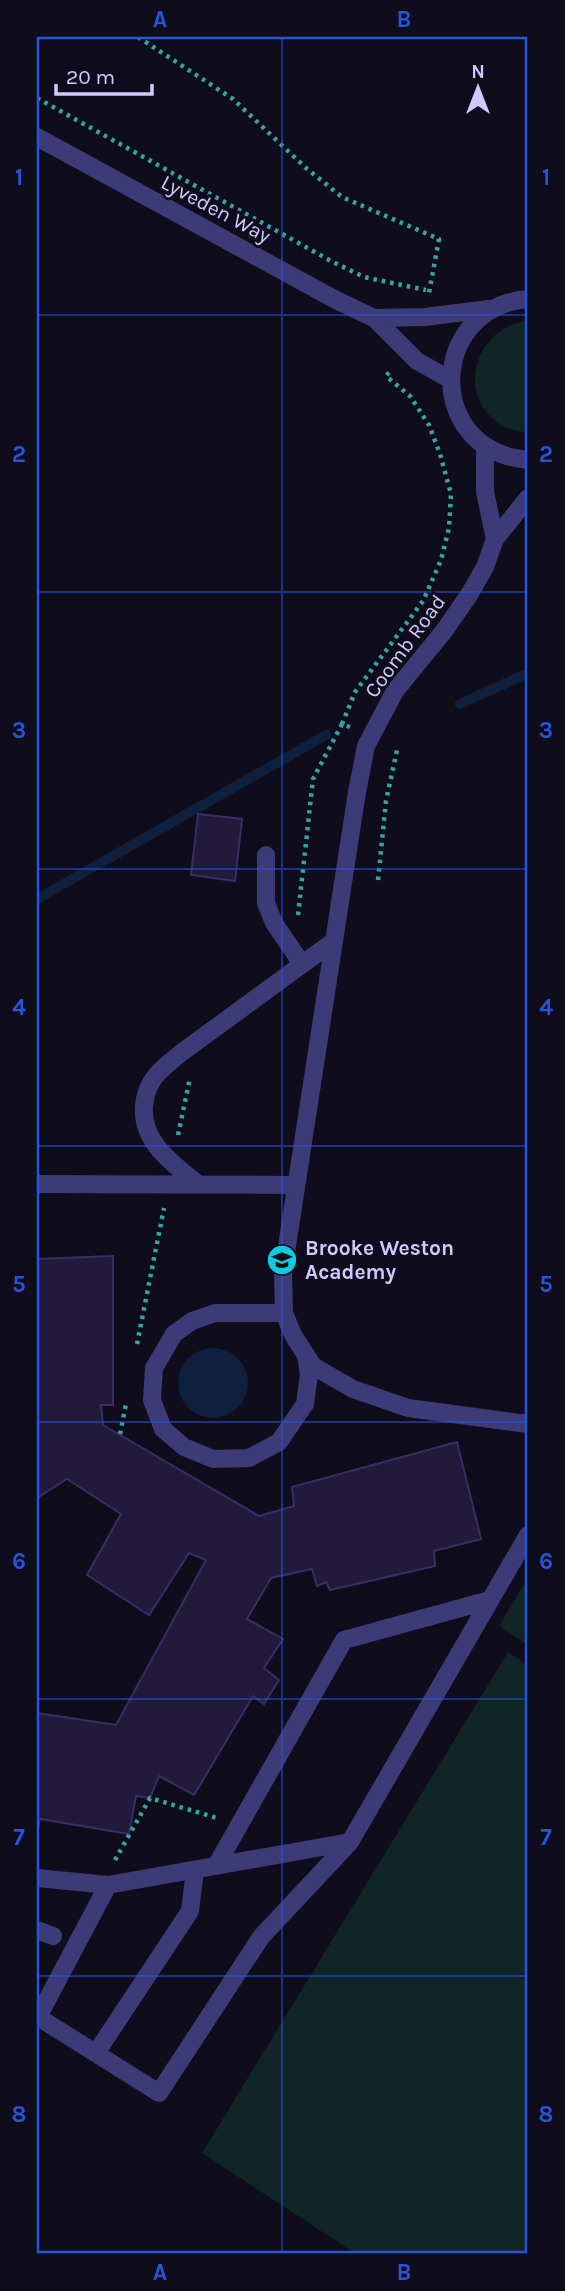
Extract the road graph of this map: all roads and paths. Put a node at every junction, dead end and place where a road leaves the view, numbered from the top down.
1 (138, 37) edge
2 (37, 98) edge
3 (37, 137) edge
4 (528, 299) edge
5 (492, 309) junction
6 (374, 318) junction
7 (386, 376) dead end
8 (450, 380) junction
9 (485, 446) junction
10 (528, 460) edge
11 (528, 498) edge
12 (495, 539) junction
13 (342, 724) junction
14 (371, 736) junction
15 (266, 855) dead end
16 (377, 880) dead end
17 (284, 938) junction
18 (334, 941) junction
19 (302, 964) junction
20 (197, 1042) junction
21 (37, 1184) edge
22 (168, 1184) junction
23 (199, 1185) junction
24 (296, 1185) junction
25 (284, 1313) junction
26 (135, 1355) dead end
27 (306, 1355) junction
28 (127, 1395) dead end
29 (528, 1424) edge
30 (120, 1434) dead end
31 (528, 1535) edge
32 (491, 1600) junction
33 (239, 1825) junction
34 (350, 1842) junction
35 (216, 1866) junction
36 (195, 1870) junction
37 (37, 1878) edge
38 (104, 1885) junction
39 (96, 2053) junction

1 - 2 path
3 - 6 street, Lyveden Way
4 - 5 street, Lyveden Way
5 - 6 street, Lyveden Way
5 - 8 street
6 - 8 street, Lyveden Way
7 - 13 path
8 - 9 street
9 - 10 street
9 - 12 street
11 - 12 street, Coomb Road
12 - 14 street, Coomb Road
13 - 14 path
13 - 17 path
14 - 16 path
14 - 18 street, Coomb Road
15 - 17 street
17 - 19 street
18 - 19 street
18 - 24 street, Coomb Road
19 - 20 street
20 - 22 path
20 - 23 street
21 - 22 street
22 - 23 street
22 - 26 path
23 - 24 street
24 - 25 street, Coomb Road
25 - 27 street
25 - 27 street
27 - 29 street
28 - 30 path
31 - 32 street
32 - 33 street
32 - 34 street
33 - 35 street
33 - 38 path
34 - 35 street
34 - 39 street
35 - 36 street
36 - 38 street
36 - 39 street
37 - 38 street
38 - 39 street

